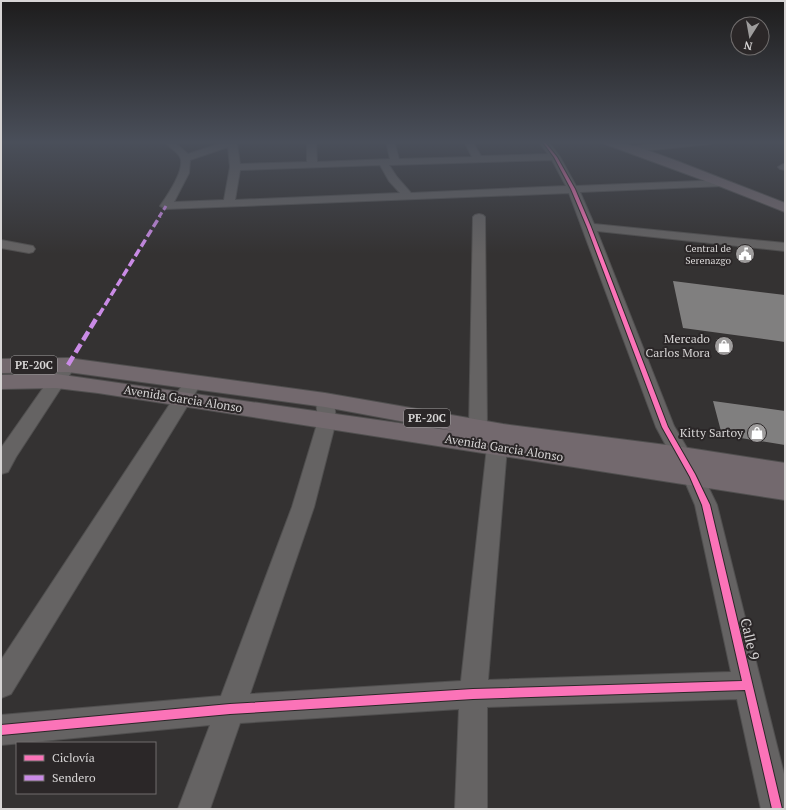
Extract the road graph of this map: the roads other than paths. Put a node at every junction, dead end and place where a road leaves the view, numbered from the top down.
1 (181, 179) edge
2 (233, 179) edge
3 (393, 179) edge
4 (567, 179) edge
5 (712, 179) edge
6 (723, 183) junction
7 (573, 189) junction
8 (408, 196) junction
9 (229, 203) junction
10 (782, 205) edge
11 (479, 217) dead end
12 (590, 227) junction
13 (1, 244) edge
14 (785, 247) edge
15 (29, 249) dead end
16 (1, 366) edge
17 (62, 373) junction
18 (1, 382) edge
19 (187, 391) junction
20 (326, 410) junction
21 (478, 428) junction
22 (497, 447) junction
23 (1, 466) edge
24 (687, 466) junction
25 (785, 473) edge
26 (785, 490) edge
27 (1, 684) edge
28 (748, 685) junction
29 (473, 694) junction
30 (230, 709) junction
31 (1, 730) edge
32 (194, 809) edge
33 (471, 809) edge
34 (777, 809) edge

1 - 9 street
2 - 9 street
3 - 8 street
4 - 7 street, Calle 9
5 - 6 main road
6 - 7 street
6 - 10 main road
7 - 8 street
7 - 12 street, Calle 9
8 - 9 street
11 - 21 street
12 - 14 street
12 - 24 street, Calle 9
13 - 15 street
16 - 17 main road, PE-20C
17 - 18 main road, PE-20C
17 - 19 main road, Avenida Garcia Alonso / PE-20C
17 - 23 street
19 - 20 main road, Avenida Garcia Alonso / PE-20C
19 - 27 street
20 - 21 main road, Avenida Garcia Alonso / PE-20C
20 - 22 main road, Avenida Garcia Alonso / PE-20C
20 - 30 street
21 - 24 main road, Avenida Garcia Alonso / PE-20C
22 - 24 main road, Avenida Garcia Alonso / PE-20C
22 - 29 street
24 - 25 main road, Avenida Garcia Alonso / PE-20C
24 - 26 main road, Avenida Garcia Alonso / PE-20C
24 - 28 street, Calle 9
28 - 29 street
28 - 34 street, Calle 9
29 - 30 street
29 - 33 street
30 - 31 street
30 - 32 street

